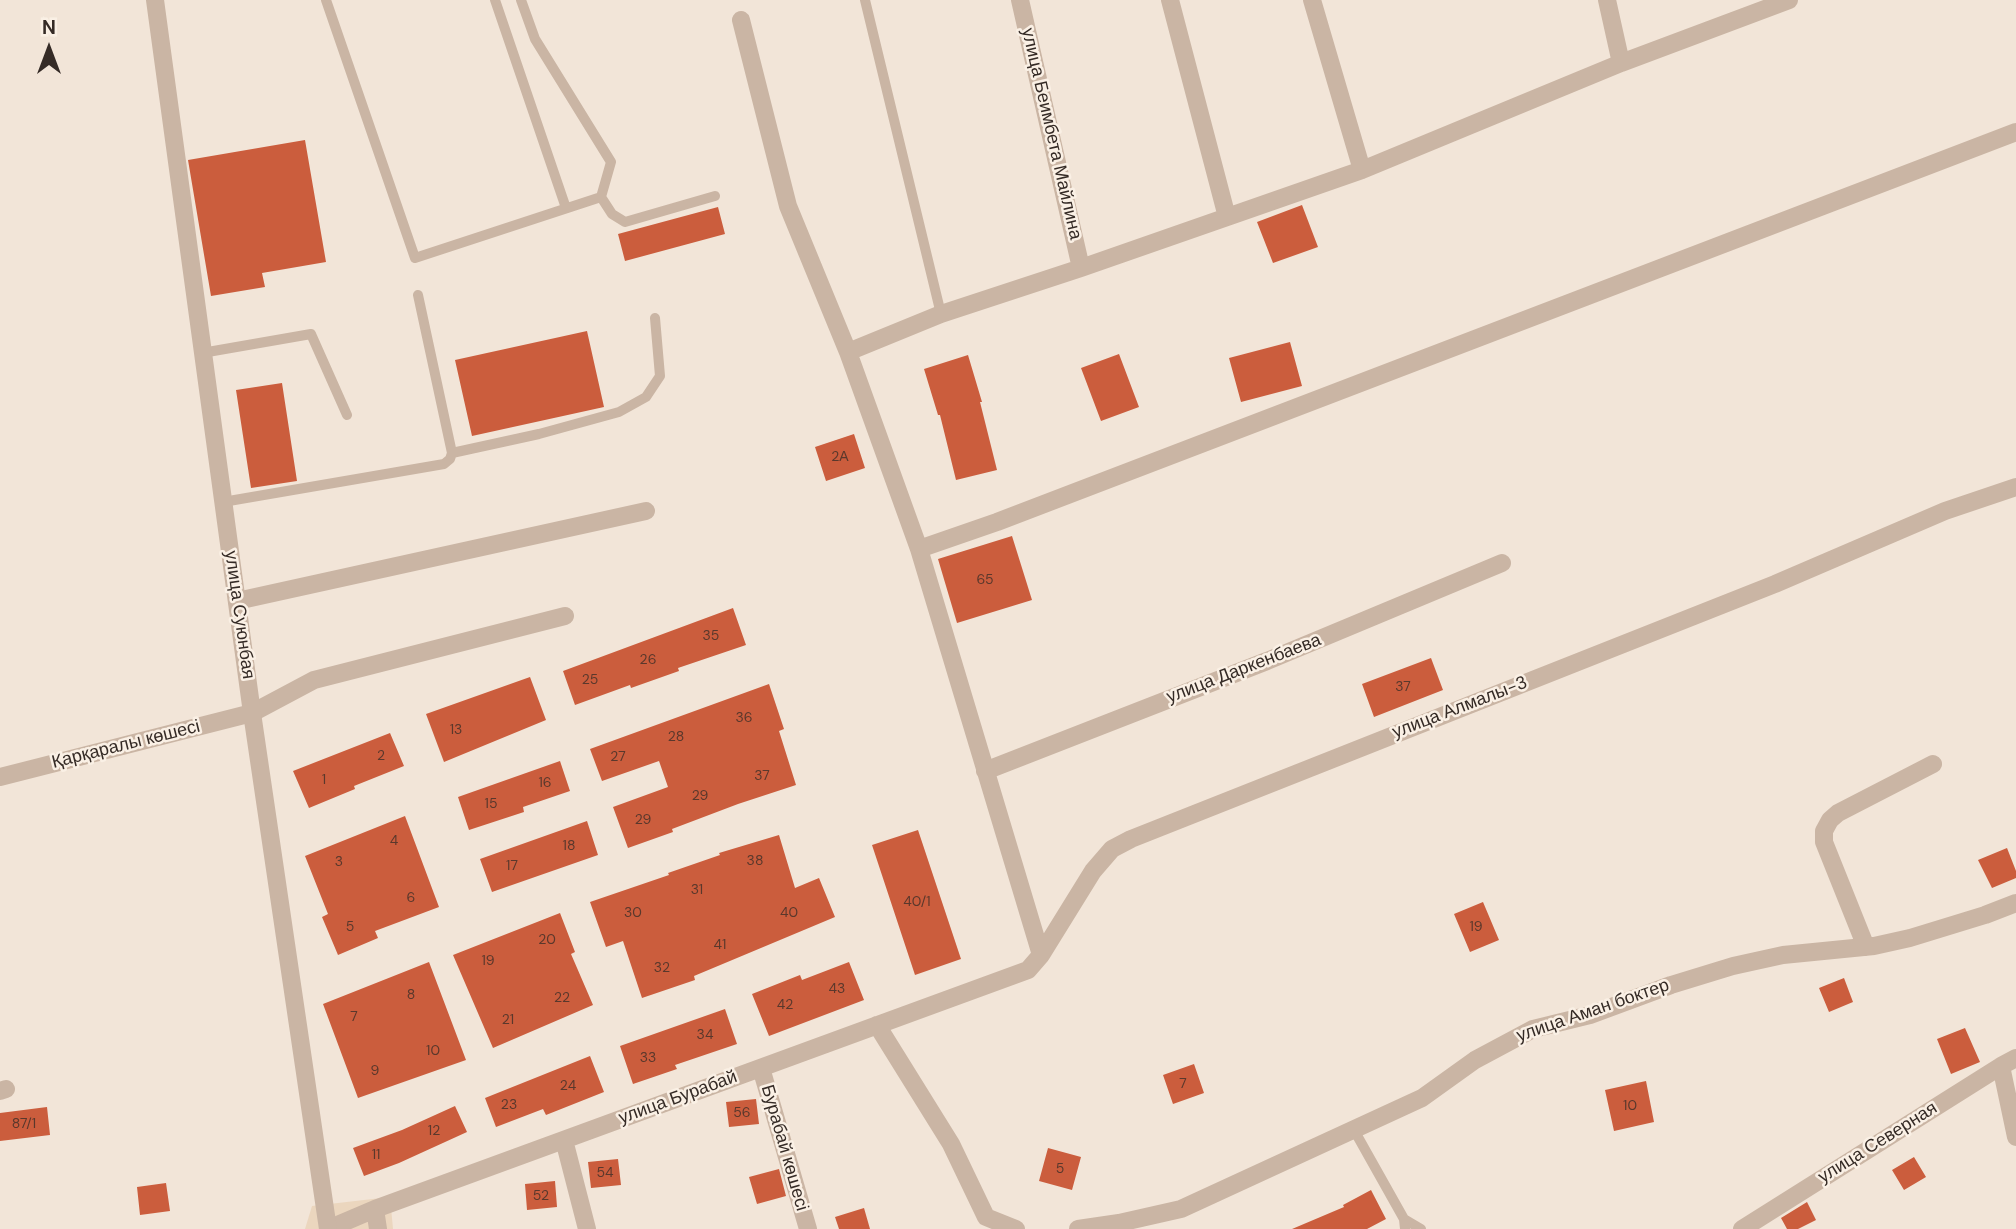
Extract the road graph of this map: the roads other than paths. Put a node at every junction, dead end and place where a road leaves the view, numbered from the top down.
1 (155, 0) edge
2 (326, 0) edge
3 (495, 0) edge
4 (521, 0) edge
5 (865, 0) edge
6 (1020, 0) edge
7 (1170, 0) edge
8 (1312, 0) edge
9 (1607, 0) edge
10 (1789, 0) edge
11 (741, 20) dead end
12 (1622, 63) junction
13 (2016, 132) edge
14 (1362, 170) junction
15 (715, 196) dead end
16 (601, 197) junction
17 (566, 208) junction
18 (1227, 217) junction
19 (1081, 268) junction
20 (418, 295) dead end
21 (941, 314) junction
22 (655, 318) dead end
23 (848, 352) junction
24 (202, 353) junction
25 (347, 415) dead end
26 (453, 453) junction
27 (2016, 487) edge
28 (223, 502) junction
29 (646, 511) dead end
30 (919, 550) junction
31 (1502, 563) dead end
32 (237, 601) junction
33 (565, 616) dead end
34 (253, 713) junction
35 (1933, 764) dead end
36 (985, 771) junction
37 (0, 777) edge
38 (2016, 903) edge
39 (1866, 947) junction
40 (1041, 954) junction
41 (1028, 970) joint
42 (877, 1025) junction
43 (2008, 1062) edge
44 (761, 1068) junction
45 (1354, 1130) junction
46 (2016, 1137) edge
47 (564, 1140) junction
48 (375, 1209) junction
49 (985, 1223) edge
50 (1405, 1224) edge
51 (328, 1229) edge
52 (378, 1229) edge
53 (587, 1229) edge
54 (808, 1229) edge
55 (1016, 1229) edge
56 (1078, 1229) edge
57 (1421, 1229) edge
58 (1742, 1229) edge

1 - 24 street, улица Суюнбая
2 - 17 lane
3 - 17 lane
4 - 16 lane
5 - 21 lane
6 - 19 street, улица Беимбета Майлина
7 - 18 street
8 - 14 street
9 - 12 street
10 - 12 street
11 - 23 street
12 - 14 street
13 - 30 street
14 - 18 street
15 - 16 lane
16 - 17 lane
18 - 19 street
19 - 21 street
20 - 26 lane
21 - 23 street
22 - 26 lane
23 - 30 street
24 - 25 lane
24 - 28 street, улица Суюнбая
26 - 28 lane
27 - 40 street, улица Алмалы-3
28 - 32 street, улица Суюнбая
29 - 32 street
30 - 36 street
31 - 36 street, улица Даркенбаева
32 - 34 street, улица Суюнбая
33 - 34 street, Қарқаралы көшесі
34 - 37 street, Қарқаралы көшесі
34 - 51 street, улица Суюнбая
35 - 39 street
36 - 40 street
38 - 39 street, улица Аман боктер
39 - 45 street, улица Аман боктер
40 - 41 street, улица Алмалы-3
41 - 42 street, улица Бурабай
42 - 44 street, улица Бурабай
42 - 49 street
43 - 46 street
43 - 58 street, улица Северная
44 - 47 street, улица Бурабай
44 - 54 street, Бурабай көшесі
45 - 50 lane
45 - 56 street, улица Аман боктер
47 - 48 street, улица Бурабай
47 - 53 street
48 - 51 street, улица Бурабай
48 - 52 street
49 - 55 street
50 - 57 lane

